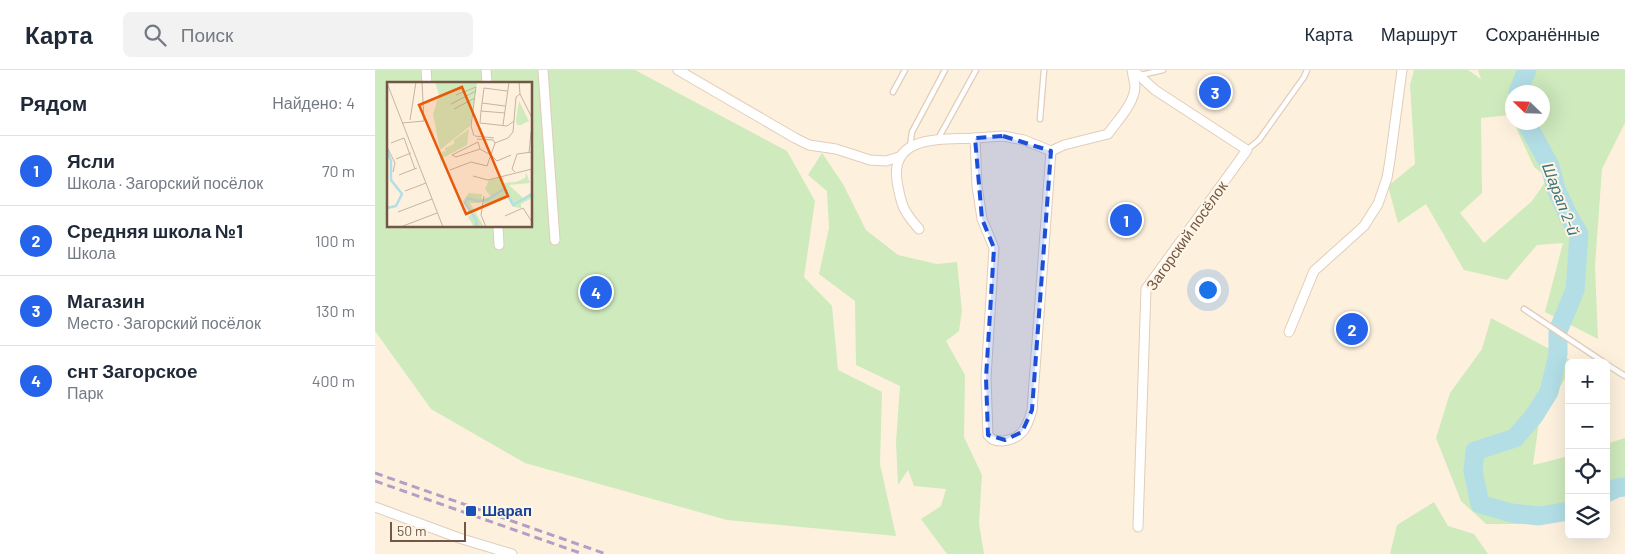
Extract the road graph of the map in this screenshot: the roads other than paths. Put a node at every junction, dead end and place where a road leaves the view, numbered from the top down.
1 (543, 70) edge
2 (678, 70) edge
3 (905, 70) edge
4 (945, 70) edge
5 (975, 70) edge
6 (1044, 70) edge
7 (1163, 70) edge
8 (1307, 70) edge
9 (1402, 70) edge
10 (1135, 72) edge
11 (893, 92) dead end
12 (1040, 119) dead end
13 (975, 138) junction
14 (938, 140) junction
15 (910, 147) junction
16 (1247, 150) junction
17 (1051, 151) junction
18 (899, 157) junction
19 (498, 228) edge
20 (919, 229) dead end
21 (555, 240) dead end
22 (499, 245) dead end
23 (1524, 309) dead end
24 (1289, 332) dead end
25 (1599, 359) edge
26 (1610, 366) edge
27 (1625, 376) edge
28 (375, 508) edge
29 (1138, 527) dead end
30 (512, 554) edge

1 - 21 street
2 - 18 street
3 - 11 lane
4 - 15 lane
5 - 14 lane
6 - 12 lane
7 - 10 lane
8 - 16 lane
9 - 24 street
10 - 16 street
10 - 17 street
13 - 14 street
13 - 17 street
13 - 17 street
14 - 15 street
15 - 18 street
16 - 29 street, Загорский посёлок
18 - 20 street
19 - 22 street
23 - 25 lane
26 - 27 lane
28 - 30 street

